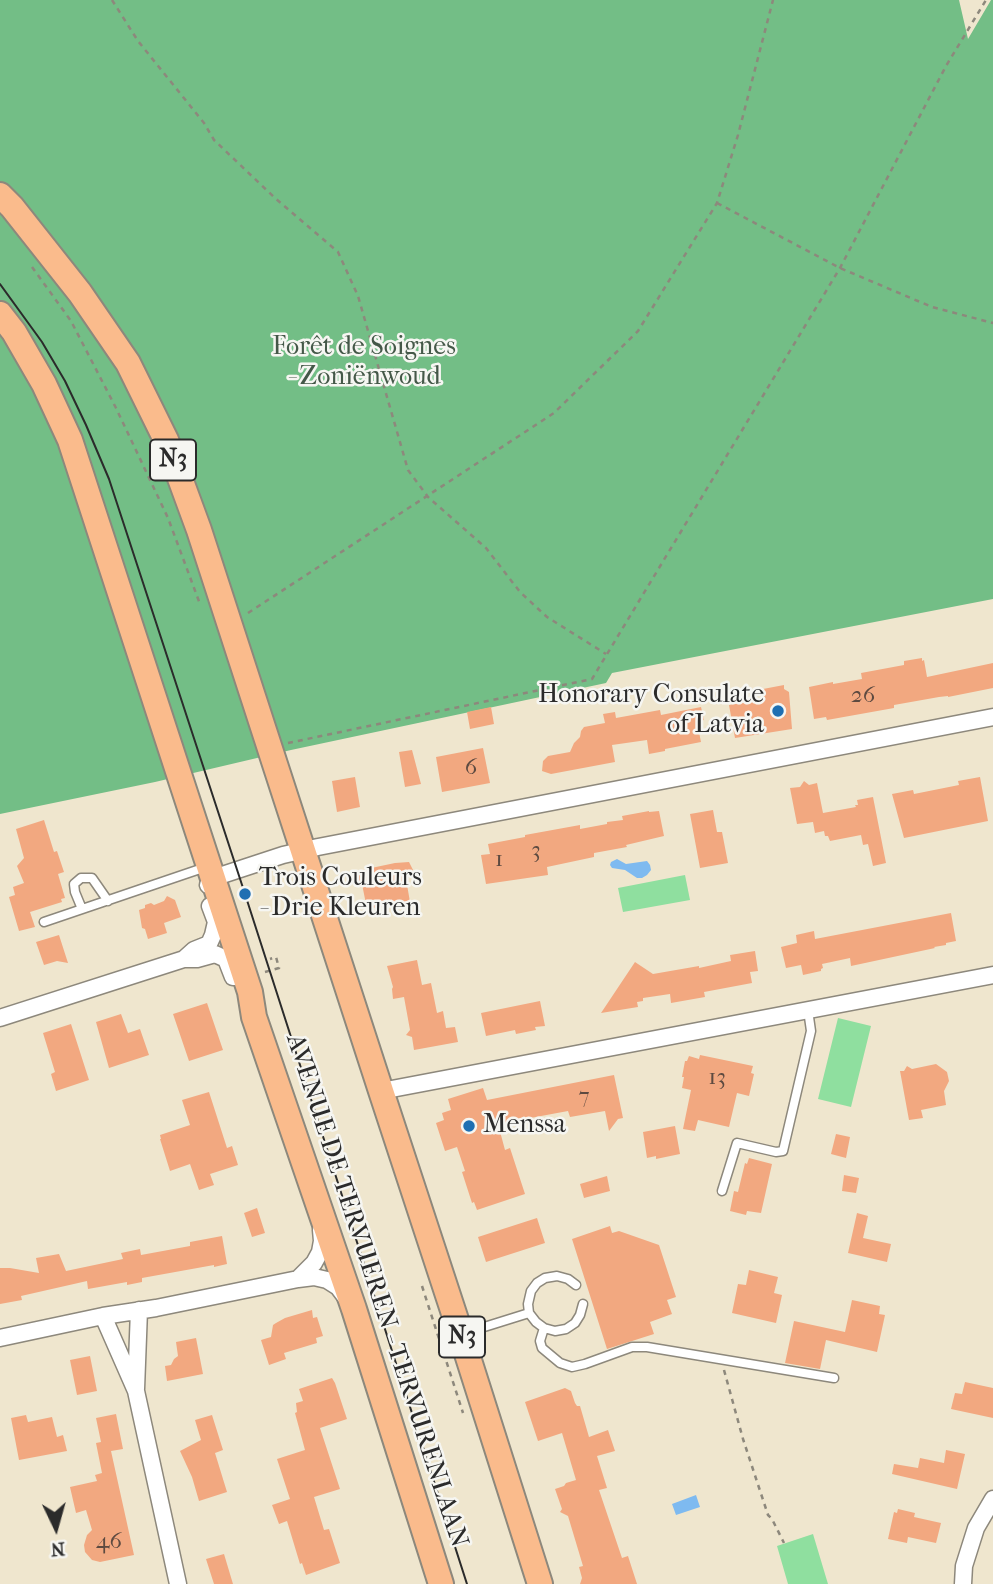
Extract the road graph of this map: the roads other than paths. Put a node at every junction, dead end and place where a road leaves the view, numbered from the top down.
1 (0, 195) edge
2 (0, 314) edge
3 (993, 716) edge
4 (303, 850) junction
5 (210, 872) junction
6 (107, 901) junction
7 (82, 909) junction
8 (44, 922) dead end
9 (184, 959) junction
10 (993, 975) edge
11 (808, 1010) junction
12 (254, 1017) junction
13 (0, 1018) edge
14 (381, 1091) junction
15 (722, 1191) dead end
16 (320, 1209) junction
17 (298, 1279) junction
18 (576, 1284) dead end
19 (583, 1304) dead end
20 (139, 1310) junction
21 (354, 1310) junction
22 (529, 1313) junction
23 (103, 1316) junction
24 (544, 1328) junction
25 (461, 1335) junction
26 (0, 1338) edge
27 (834, 1378) dead end
28 (136, 1391) junction
29 (993, 1499) edge
30 (178, 1584) edge
31 (442, 1584) edge
32 (540, 1584) edge
33 (963, 1584) edge

1 - 4 main road, N3
2 - 5 main road, AVENUE DE TERVUEREN - TERVURENLAAN
3 - 4 street
4 - 5 street
4 - 14 main road, N3
5 - 6 lane
5 - 9 street
5 - 12 main road, AVENUE DE TERVUEREN - TERVURENLAAN
6 - 7 lane
6 - 7 lane
7 - 8 lane
9 - 12 street
9 - 13 street
10 - 11 street
11 - 14 street
11 - 15 lane
12 - 16 main road, AVENUE DE TERVUEREN - TERVURENLAAN
14 - 25 main road, N3
16 - 17 street
16 - 21 main road, AVENUE DE TERVUEREN - TERVURENLAAN
17 - 20 street
17 - 21 street
18 - 22 lane
19 - 24 lane
20 - 23 street
20 - 28 street
21 - 31 main road, AVENUE DE TERVUEREN - TERVURENLAAN
22 - 24 lane
22 - 25 lane
23 - 26 street
23 - 28 street
24 - 27 lane
25 - 32 main road, N3
28 - 30 street
29 - 33 street

